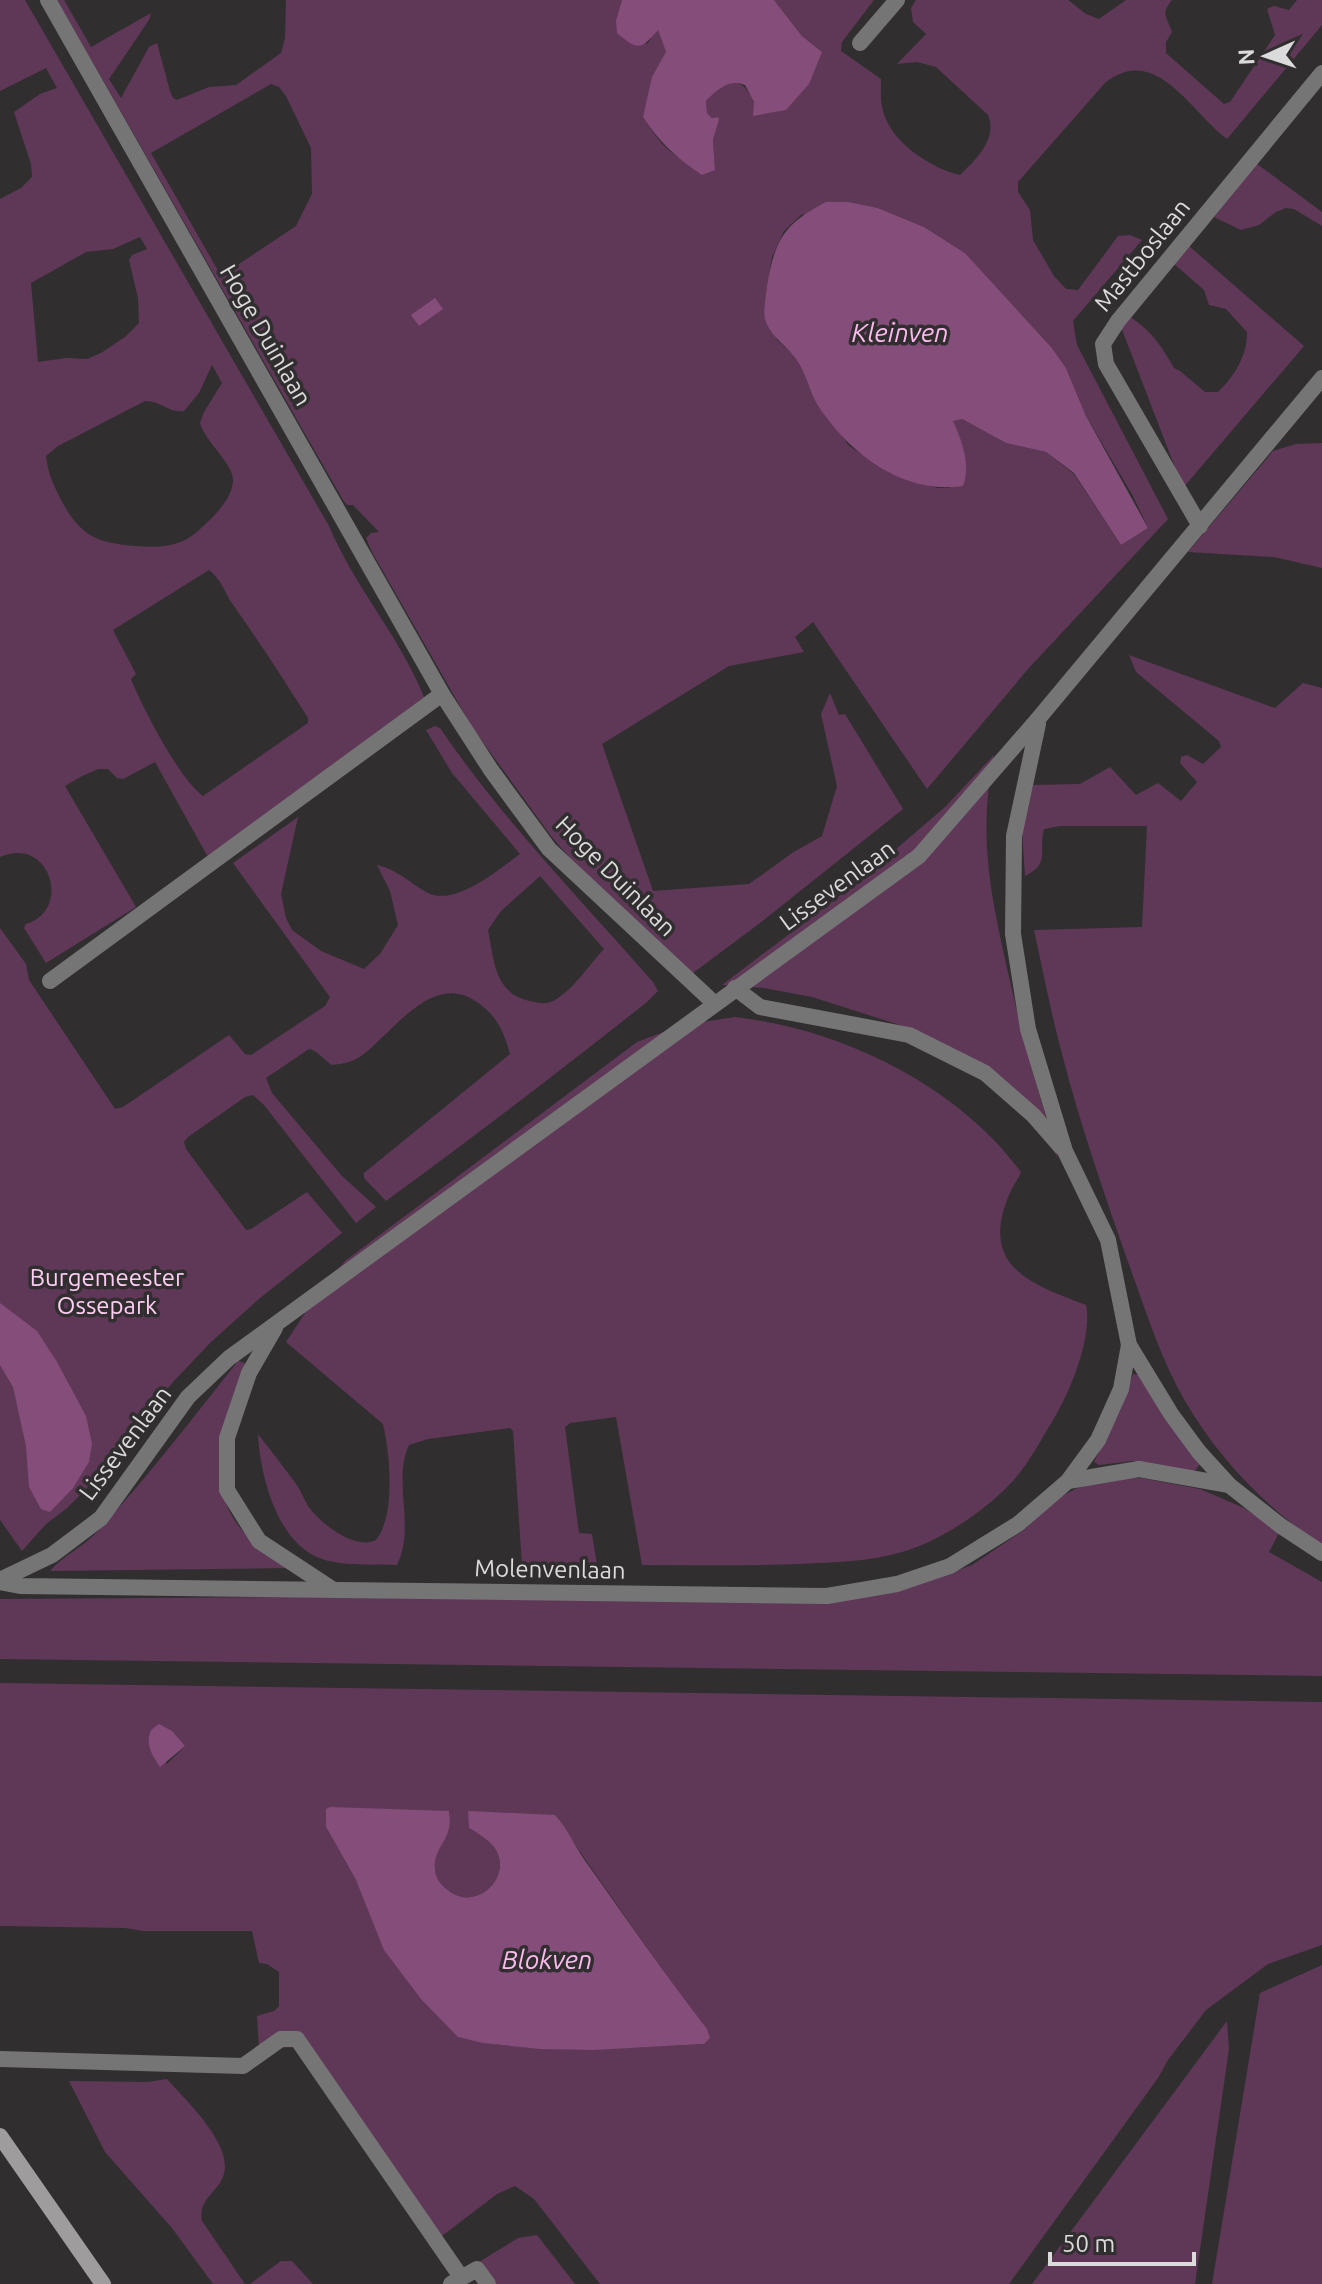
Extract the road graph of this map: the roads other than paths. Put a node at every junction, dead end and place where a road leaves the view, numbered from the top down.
1 (48, 0) edge
2 (897, 0) edge
3 (860, 43) dead end
4 (1322, 73) edge
5 (1322, 378) edge
6 (1200, 526) junction
7 (442, 694) junction
8 (1038, 719) junction
9 (50, 981) dead end
10 (735, 988) junction
11 (714, 1003) junction
12 (1065, 1151) junction
13 (279, 1322) junction
14 (1129, 1345) junction
15 (1068, 1481) junction
16 (1229, 1485) junction
17 (1322, 1553) edge
18 (0, 1581) edge
19 (334, 1590) junction
20 (0, 2059) edge
21 (0, 2136) edge
22 (456, 2280) edge
23 (103, 2284) edge
24 (488, 2284) edge

1 - 7 street, Hoge Duinlaan
2 - 3 street
4 - 6 street, Mastboslaan
5 - 6 street, Lissevenlaan
6 - 8 street, Lissevenlaan
7 - 9 street
7 - 11 street, Hoge Duinlaan
8 - 10 street, Lissevenlaan
8 - 12 street, Molenvenlaan
10 - 11 street, Lissevenlaan
10 - 12 street, Molenvenlaan
11 - 13 street, Lissevenlaan
12 - 14 street, Molenvenlaan
13 - 18 street, Lissevenlaan
13 - 19 street, Lissevenlaan
14 - 15 street, Molenvenlaan
14 - 16 street, Molenvenlaan
15 - 16 street, Molenvenlaan
15 - 19 street, Molenvenlaan
16 - 17 street, Molenvenlaan
18 - 19 street, Molenvenlaan
20 - 22 street
21 - 23 main road
22 - 24 street

